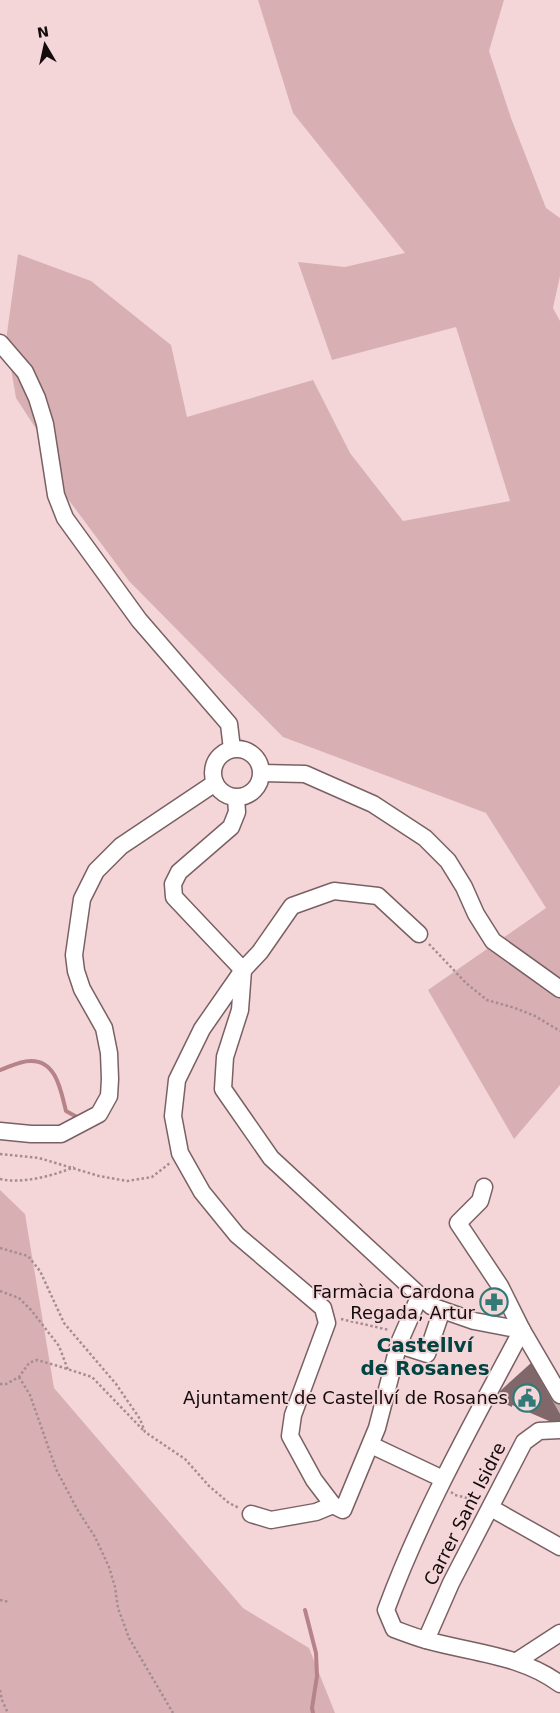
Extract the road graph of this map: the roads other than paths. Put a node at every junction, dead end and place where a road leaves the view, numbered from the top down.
1 (0, 342) edge
2 (232, 749) junction
3 (262, 773) junction
4 (214, 783) junction
5 (236, 798) junction
6 (419, 934) road end
7 (243, 970) junction
8 (560, 989) edge
9 (0, 1131) edge
10 (484, 1187) dead end
11 (420, 1295) junction
12 (442, 1310) junction
13 (522, 1330) junction
14 (401, 1339) junction
15 (560, 1395) edge
16 (560, 1430) edge
17 (371, 1445) junction
18 (443, 1479) junction
19 (338, 1508) junction
20 (491, 1508) junction
21 (251, 1514) road end
22 (560, 1547) edge
23 (560, 1633) edge
24 (426, 1640) junction
25 (518, 1661) junction
26 (560, 1684) edge

1 - 2 street
2 - 3 street
2 - 4 street
3 - 5 street
3 - 8 street
4 - 5 street
4 - 9 street
5 - 7 street
6 - 7 street
7 - 11 street
7 - 19 street
10 - 13 street
11 - 12 street
11 - 14 street
12 - 13 street
12 - 14 street
13 - 15 street
13 - 18 street
14 - 17 street
16 - 20 street, Carrer Sant Isidre
17 - 18 street
17 - 19 street
18 - 24 street
19 - 21 street
20 - 22 street
20 - 24 street, Carrer Sant Isidre
23 - 25 street
24 - 25 street
25 - 26 street

